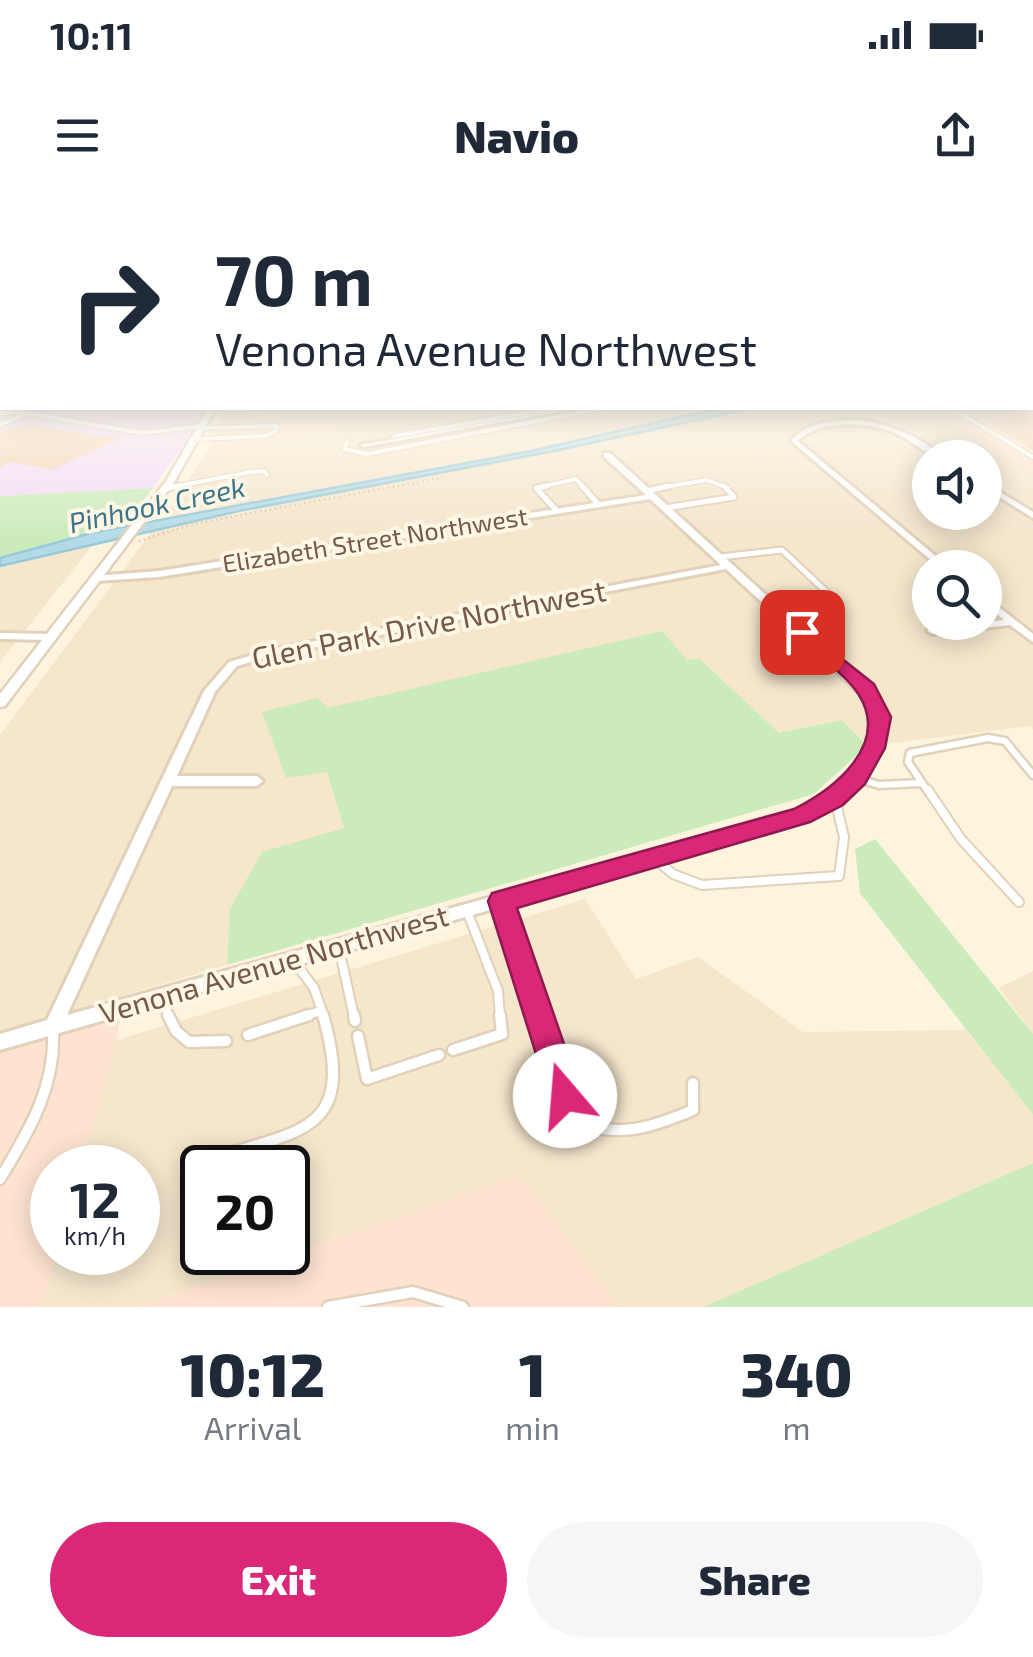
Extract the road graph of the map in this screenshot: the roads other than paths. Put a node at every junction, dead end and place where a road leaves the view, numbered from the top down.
1 (233, 437) edge
2 (399, 437) edge
3 (415, 437) edge
4 (799, 437) edge
5 (997, 437) edge
6 (408, 438) junction
7 (198, 439) joint
8 (347, 442) dead end
9 (364, 446) dead end
10 (607, 454) dead end
11 (1033, 456) edge
12 (267, 475) dead end
13 (166, 488) junction
14 (650, 494) junction
15 (1002, 496) edge
16 (598, 505) junction
17 (665, 508) junction
18 (557, 511) junction
19 (1033, 516) edge
20 (924, 550) edge
21 (724, 562) junction
22 (96, 578) junction
23 (778, 611) junction
24 (1002, 613) edge
25 (1013, 622) junction
26 (1002, 623) edge
27 (0, 636) edge
28 (50, 637) junction
29 (1033, 639) edge
30 (0, 703) edge
31 (1033, 775) edge
32 (856, 778) junction
33 (168, 780) junction
34 (257, 781) dead end
35 (920, 783) junction
36 (834, 799) junction
37 (654, 858) junction
38 (501, 901) junction
39 (1019, 902) dead end
40 (467, 911) junction
41 (339, 947) junction
42 (293, 960) junction
43 (161, 997) junction
44 (320, 1011) junction
45 (355, 1021) dead end
46 (53, 1027) junction
47 (248, 1035) dead end
48 (358, 1036) dead end
49 (0, 1042) edge
50 (226, 1042) dead end
51 (453, 1050) dead end
52 (439, 1055) dead end
53 (694, 1083) dead end
54 (251, 1145) edge
55 (0, 1178) edge
56 (328, 1307) edge
57 (463, 1307) edge

1 - 7 lane
2 - 6 lane
3 - 6 street
4 - 20 street
5 - 11 lane
6 - 8 lane
6 - 9 street
7 - 13 street
10 - 14 street, Venona Avenue Northwest
12 - 13 lane
13 - 22 street
14 - 16 street, Elizabeth Street Northwest
14 - 17 street, Venona Avenue Northwest
14 - 17 lane
15 - 19 street
16 - 18 street, Elizabeth Street Northwest
16 - 18 lane
17 - 21 street, Venona Avenue Northwest
18 - 22 street, Elizabeth Street Northwest
21 - 23 street, Venona Avenue Northwest
21 - 23 lane
21 - 33 street, Glen Park Drive Northwest
22 - 28 street
23 - 32 street, Venona Avenue Northwest
24 - 25 street
25 - 26 street
25 - 29 street
27 - 28 street
28 - 30 street
31 - 35 lane
32 - 35 lane
32 - 36 street, Venona Avenue Northwest
33 - 34 street
33 - 46 street, Glen Park Drive Northwest
35 - 39 lane
36 - 37 street, Venona Avenue Northwest
36 - 37 lane
37 - 38 street, Venona Avenue Northwest
38 - 40 street, Venona Avenue Northwest
38 - 53 lane
40 - 41 street, Venona Avenue Northwest
40 - 51 lane
41 - 42 street, Venona Avenue Northwest
41 - 45 lane
42 - 43 street, Venona Avenue Northwest
42 - 44 lane
43 - 46 street, Venona Avenue Northwest
43 - 50 lane
44 - 47 lane
44 - 54 lane
46 - 49 street, Venona Avenue Northwest
46 - 55 lane
48 - 52 lane
56 - 57 lane

